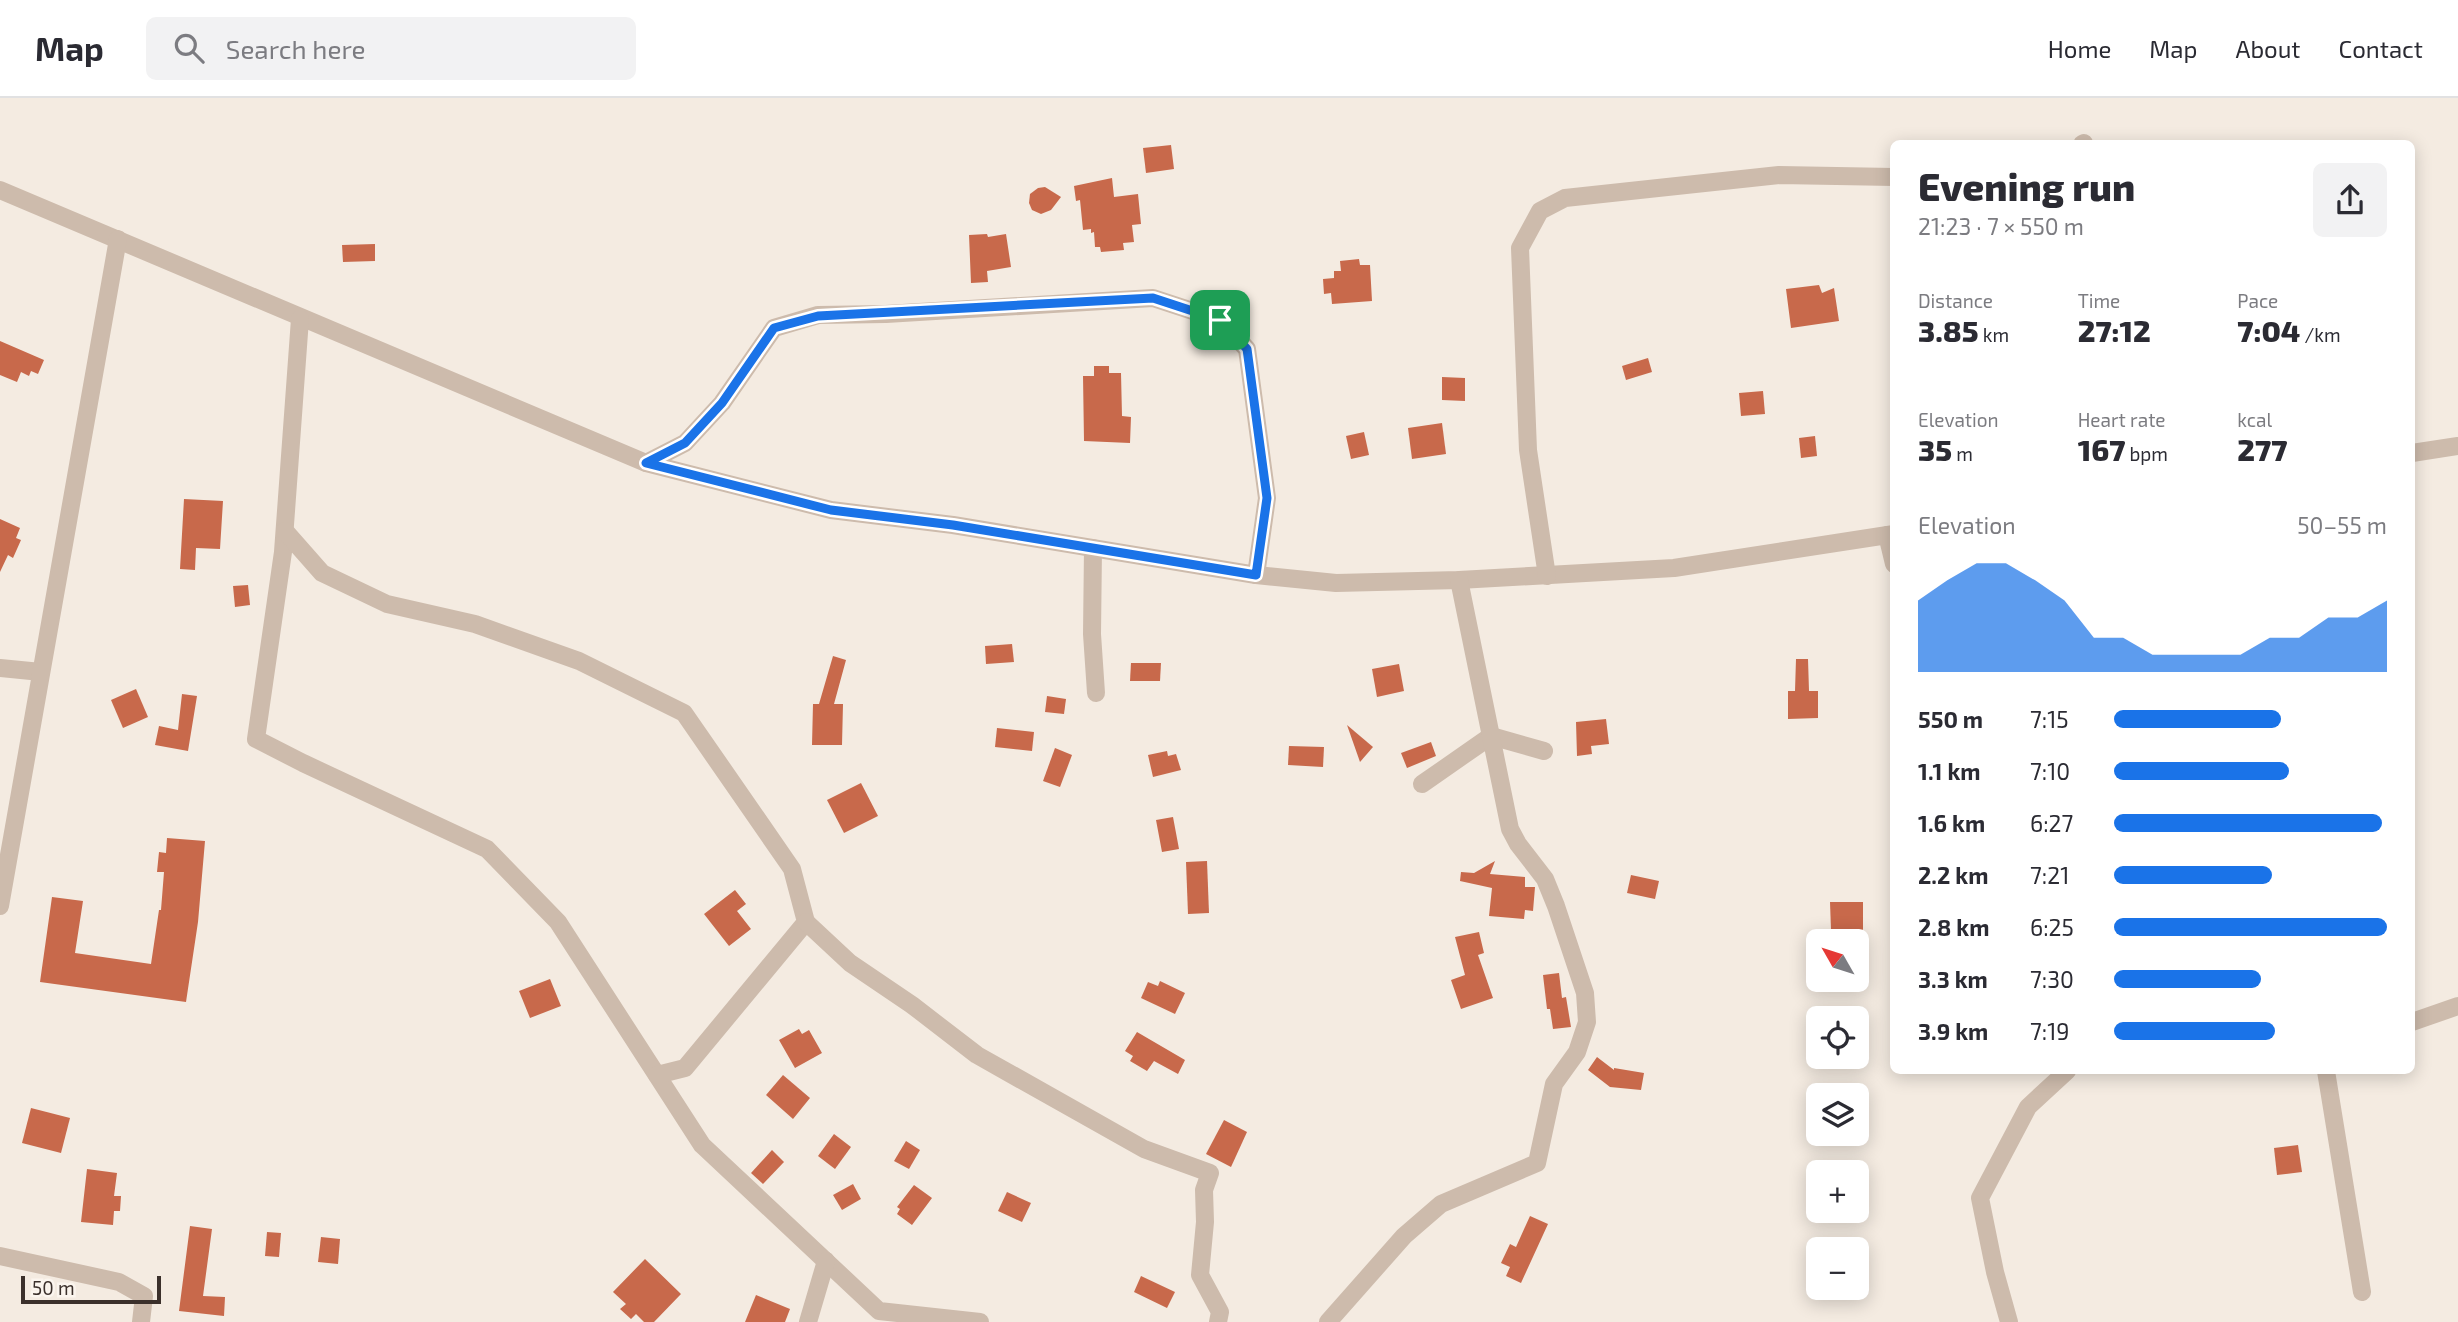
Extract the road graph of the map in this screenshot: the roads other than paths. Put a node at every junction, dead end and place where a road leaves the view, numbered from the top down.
1 (1890, 177) edge
2 (0, 190) edge
3 (118, 239) junction
4 (300, 319) junction
5 (2458, 446) edge
6 (2415, 453) edge
7 (646, 463) junction
8 (285, 531) junction
9 (1890, 535) edge
10 (1093, 548) junction
11 (1256, 575) junction
12 (1547, 576) junction
13 (1459, 580) junction
14 (0, 668) edge
15 (41, 672) junction
16 (1096, 693) dead end
17 (1491, 736) junction
18 (1544, 751) dead end
19 (1422, 784) dead end
20 (6, 840) edge
21 (0, 906) edge
22 (806, 922) junction
23 (2458, 1006) edge
24 (2415, 1021) edge
25 (2064, 1074) edge
26 (2326, 1074) edge
27 (657, 1075) junction
28 (0, 1256) edge
29 (826, 1261) junction
30 (2362, 1292) dead end
31 (141, 1322) edge
32 (808, 1322) edge
33 (980, 1322) edge
34 (1218, 1322) edge
35 (1328, 1322) edge
36 (2009, 1322) edge

1 - 12 street
2 - 3 street
3 - 4 street
3 - 15 street
4 - 7 street
4 - 8 street
5 - 6 street
7 - 10 street
7 - 11 street
8 - 22 street
8 - 27 street
9 - 12 street
10 - 11 street
10 - 16 street
11 - 13 street
12 - 13 street
13 - 17 street
14 - 15 street
15 - 20 street
17 - 18 street
17 - 19 street
17 - 35 street
20 - 21 street
22 - 27 street
22 - 34 street
23 - 24 street
25 - 36 street
26 - 30 street
27 - 29 street
28 - 31 street
29 - 32 street
29 - 33 street

